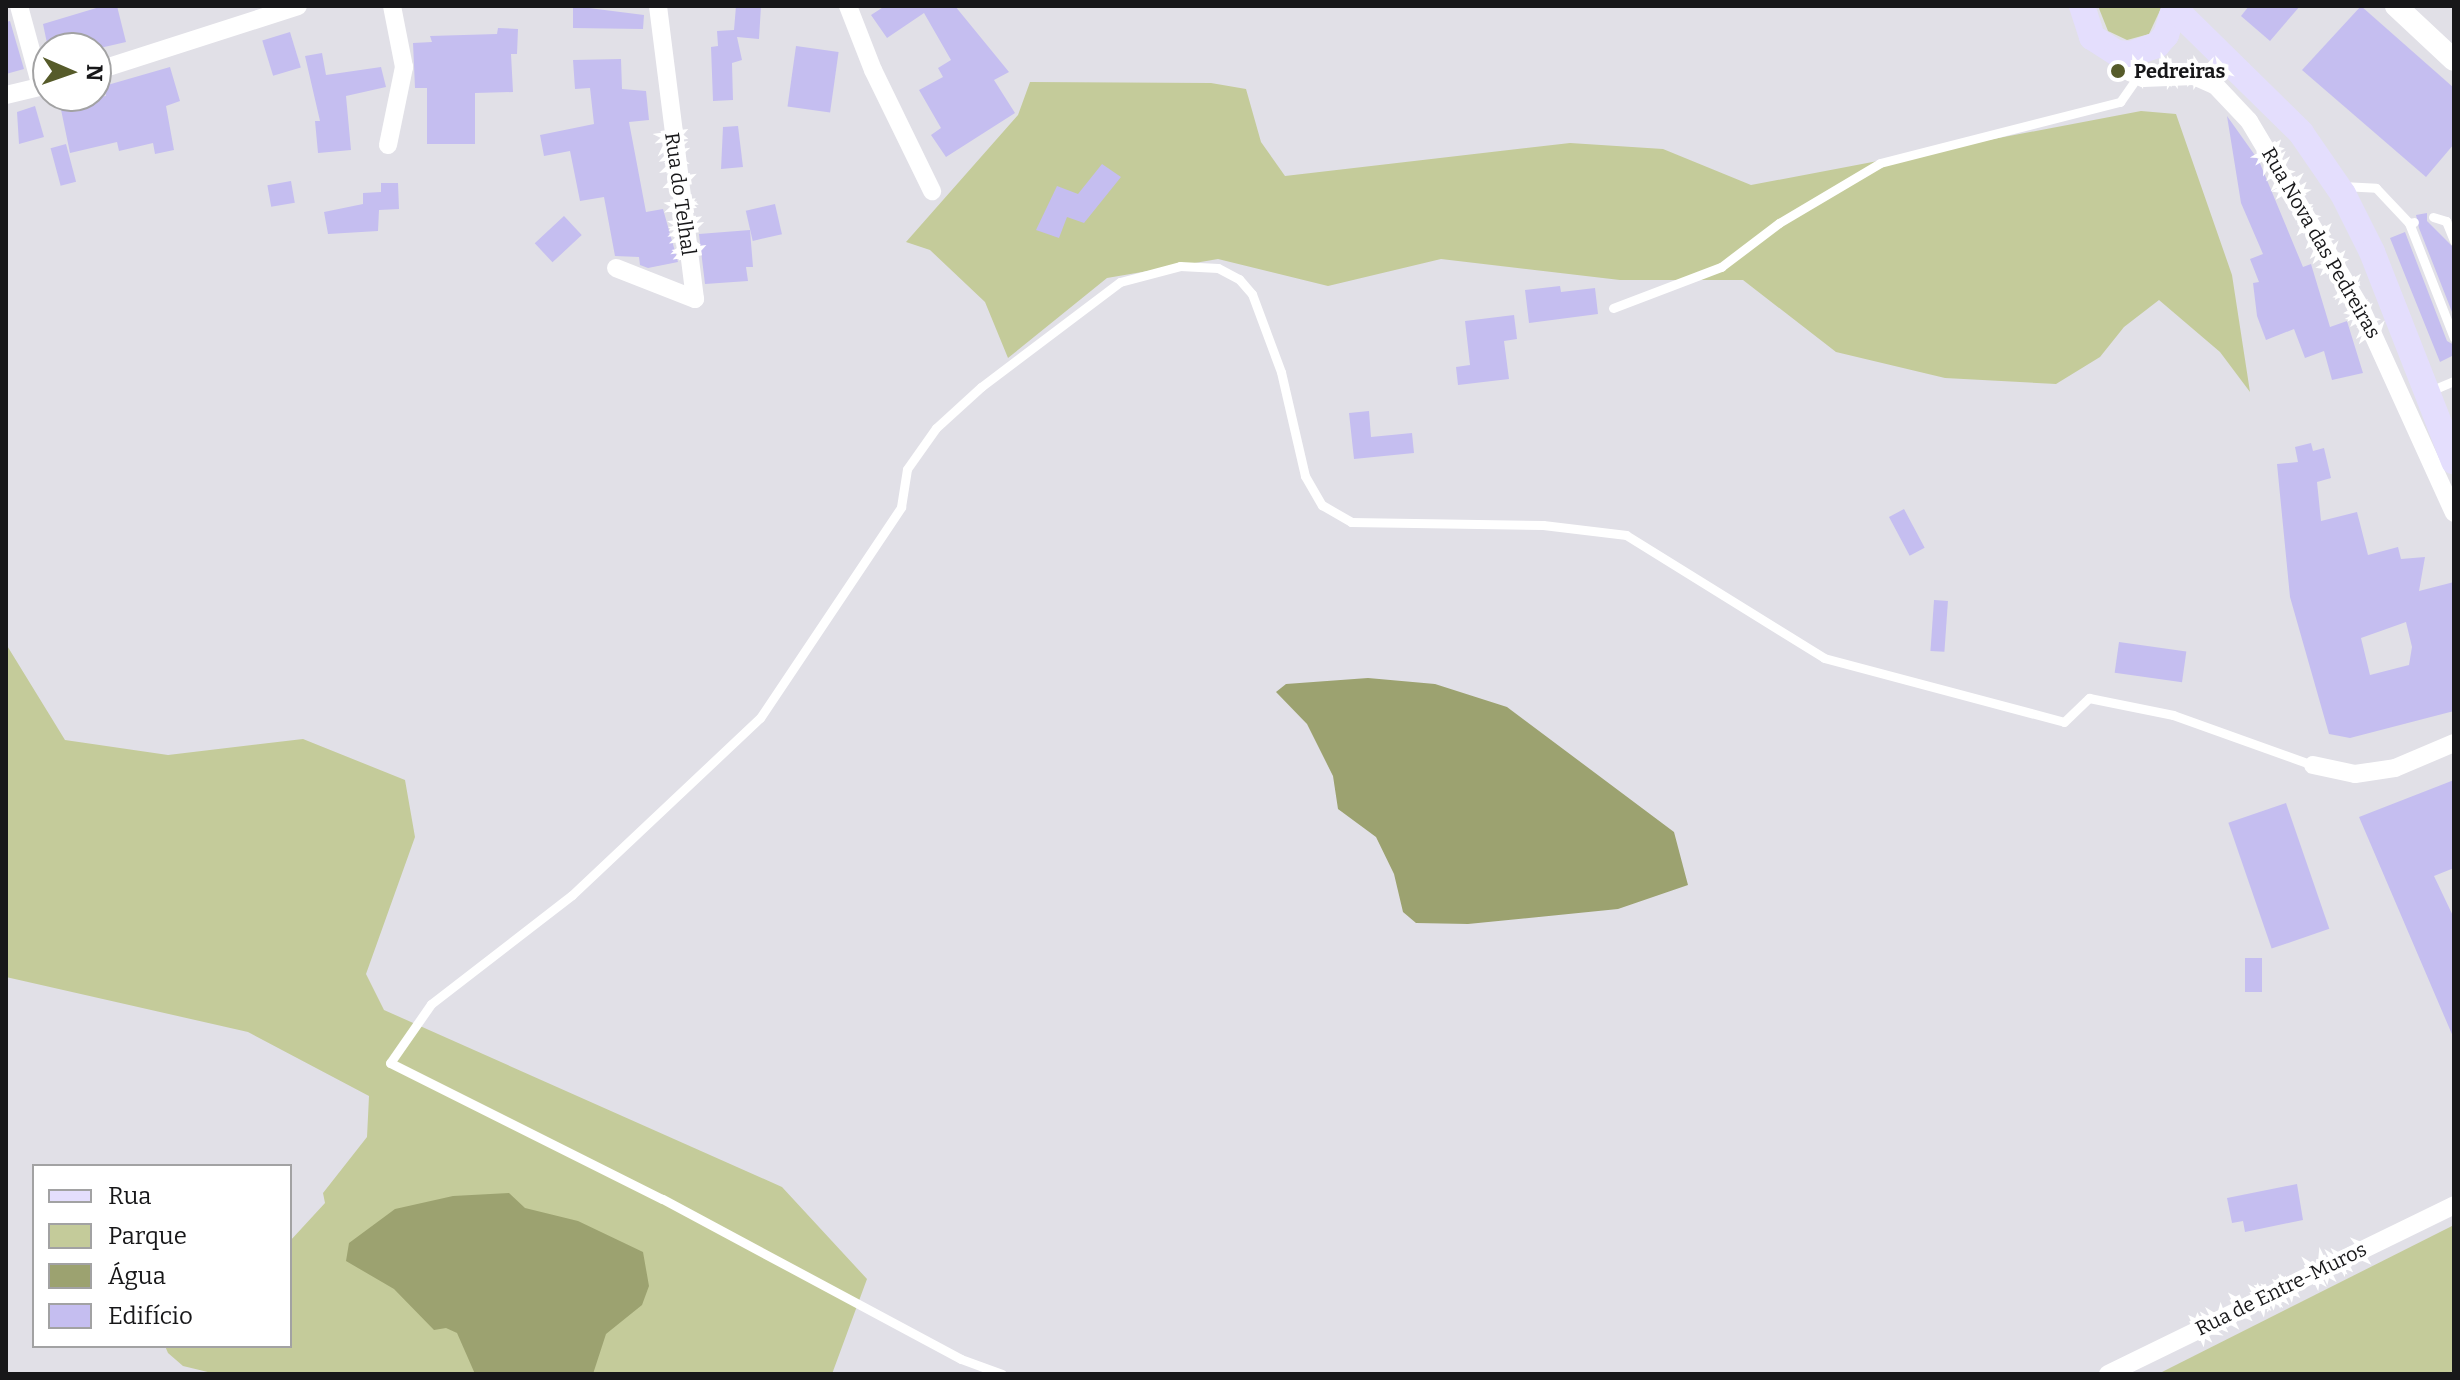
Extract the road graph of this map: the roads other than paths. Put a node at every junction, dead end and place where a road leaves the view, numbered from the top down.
1 (19, 6) edge
2 (298, 6) edge
3 (392, 6) edge
4 (658, 6) edge
5 (848, 6) edge
6 (2396, 6) edge
7 (2080, 7) edge
8 (2175, 7) edge
9 (2157, 45) junction
10 (32, 48) edge
11 (2117, 53) junction
12 (2454, 60) edge
13 (2229, 61) junction
14 (112, 66) edge
15 (2138, 76) junction
16 (32, 89) edge
17 (6, 95) edge
18 (388, 145) dead end
19 (2338, 186) junction
20 (932, 191) dead end
21 (2433, 217) dead end
22 (2454, 241) edge
23 (616, 268) dead end
24 (1613, 308) dead end
25 (2454, 338) edge
26 (2454, 381) edge
27 (2427, 392) junction
28 (2454, 461) edge
29 (2454, 513) edge
30 (2454, 743) edge
31 (2313, 765) joint
32 (2454, 1205) edge
33 (1002, 1374) edge
34 (2108, 1374) edge

1 - 10 street
2 - 14 street
3 - 18 street
4 - 23 street, Rua do Telhal
5 - 20 street
6 - 12 street
7 - 11 main road
8 - 9 main road
8 - 13 main road
9 - 11 main road
9 - 13 main road
11 - 15 street
13 - 19 main road
15 - 24 lane
15 - 29 street, Rua Nova das Pedreiras
16 - 17 street
19 - 25 lane
19 - 27 main road
21 - 22 lane
26 - 27 lane
27 - 28 main road
30 - 31 street
31 - 33 lane
32 - 34 street, Rua de Entre-Muros

